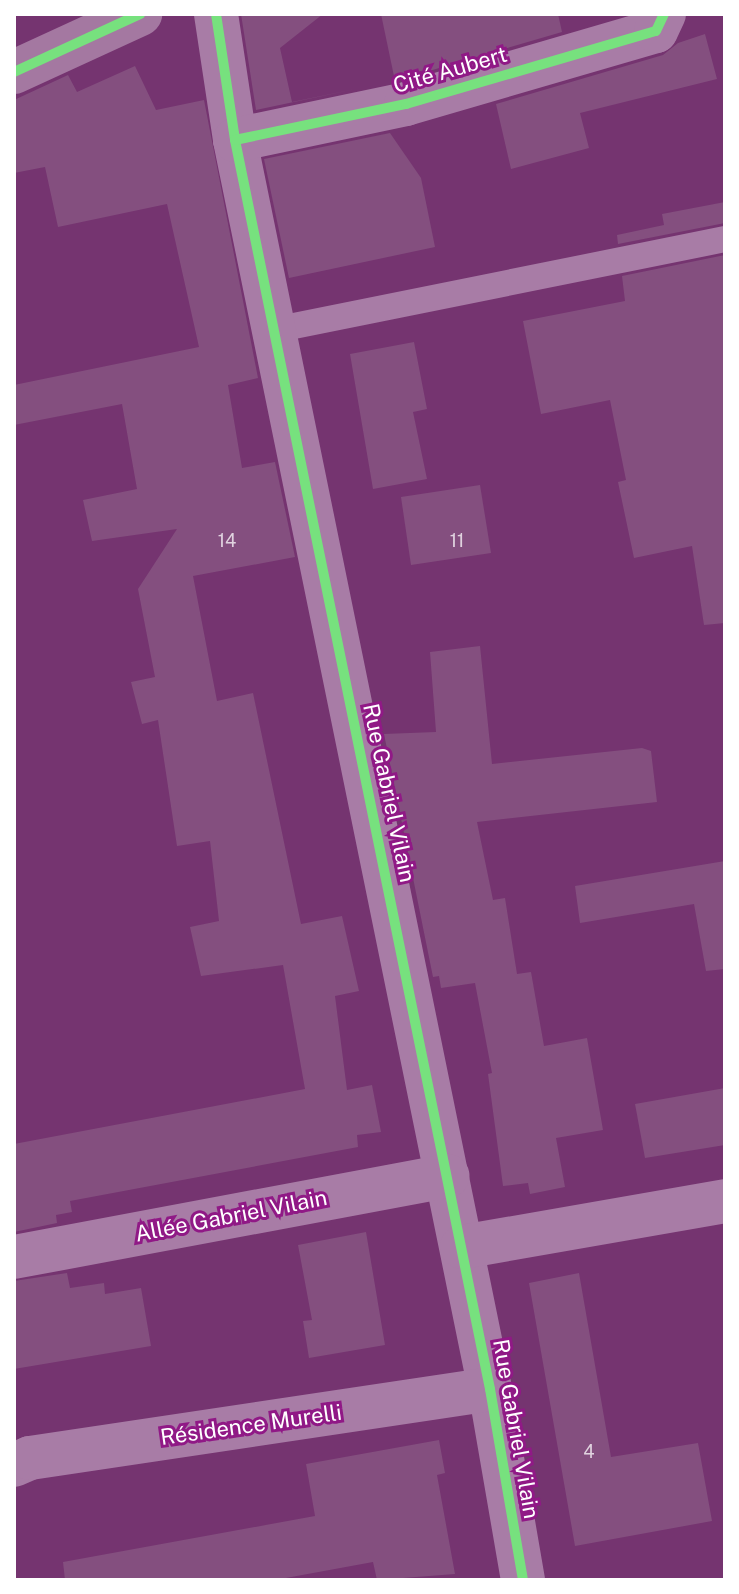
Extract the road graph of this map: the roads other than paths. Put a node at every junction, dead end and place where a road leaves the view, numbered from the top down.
1 (140, 14) edge
2 (216, 14) edge
3 (664, 14) edge
4 (14, 72) edge
5 (235, 140) junction
6 (725, 239) edge
7 (274, 330) junction
8 (447, 1176) junction
9 (725, 1201) edge
10 (462, 1247) junction
11 (14, 1257) edge
12 (490, 1389) junction
13 (14, 1465) edge
14 (523, 1580) edge

1 - 4 main road
2 - 5 street, Rue Gabriel Vilain
3 - 5 street, Cité Aubert
5 - 7 street, Rue Gabriel Vilain
6 - 7 lane
7 - 8 street, Rue Gabriel Vilain
8 - 10 street, Rue Gabriel Vilain
8 - 11 street, Allée Gabriel Vilain
9 - 10 street
10 - 12 street, Rue Gabriel Vilain
12 - 13 street, Résidence Murelli
12 - 14 street, Rue Gabriel Vilain

